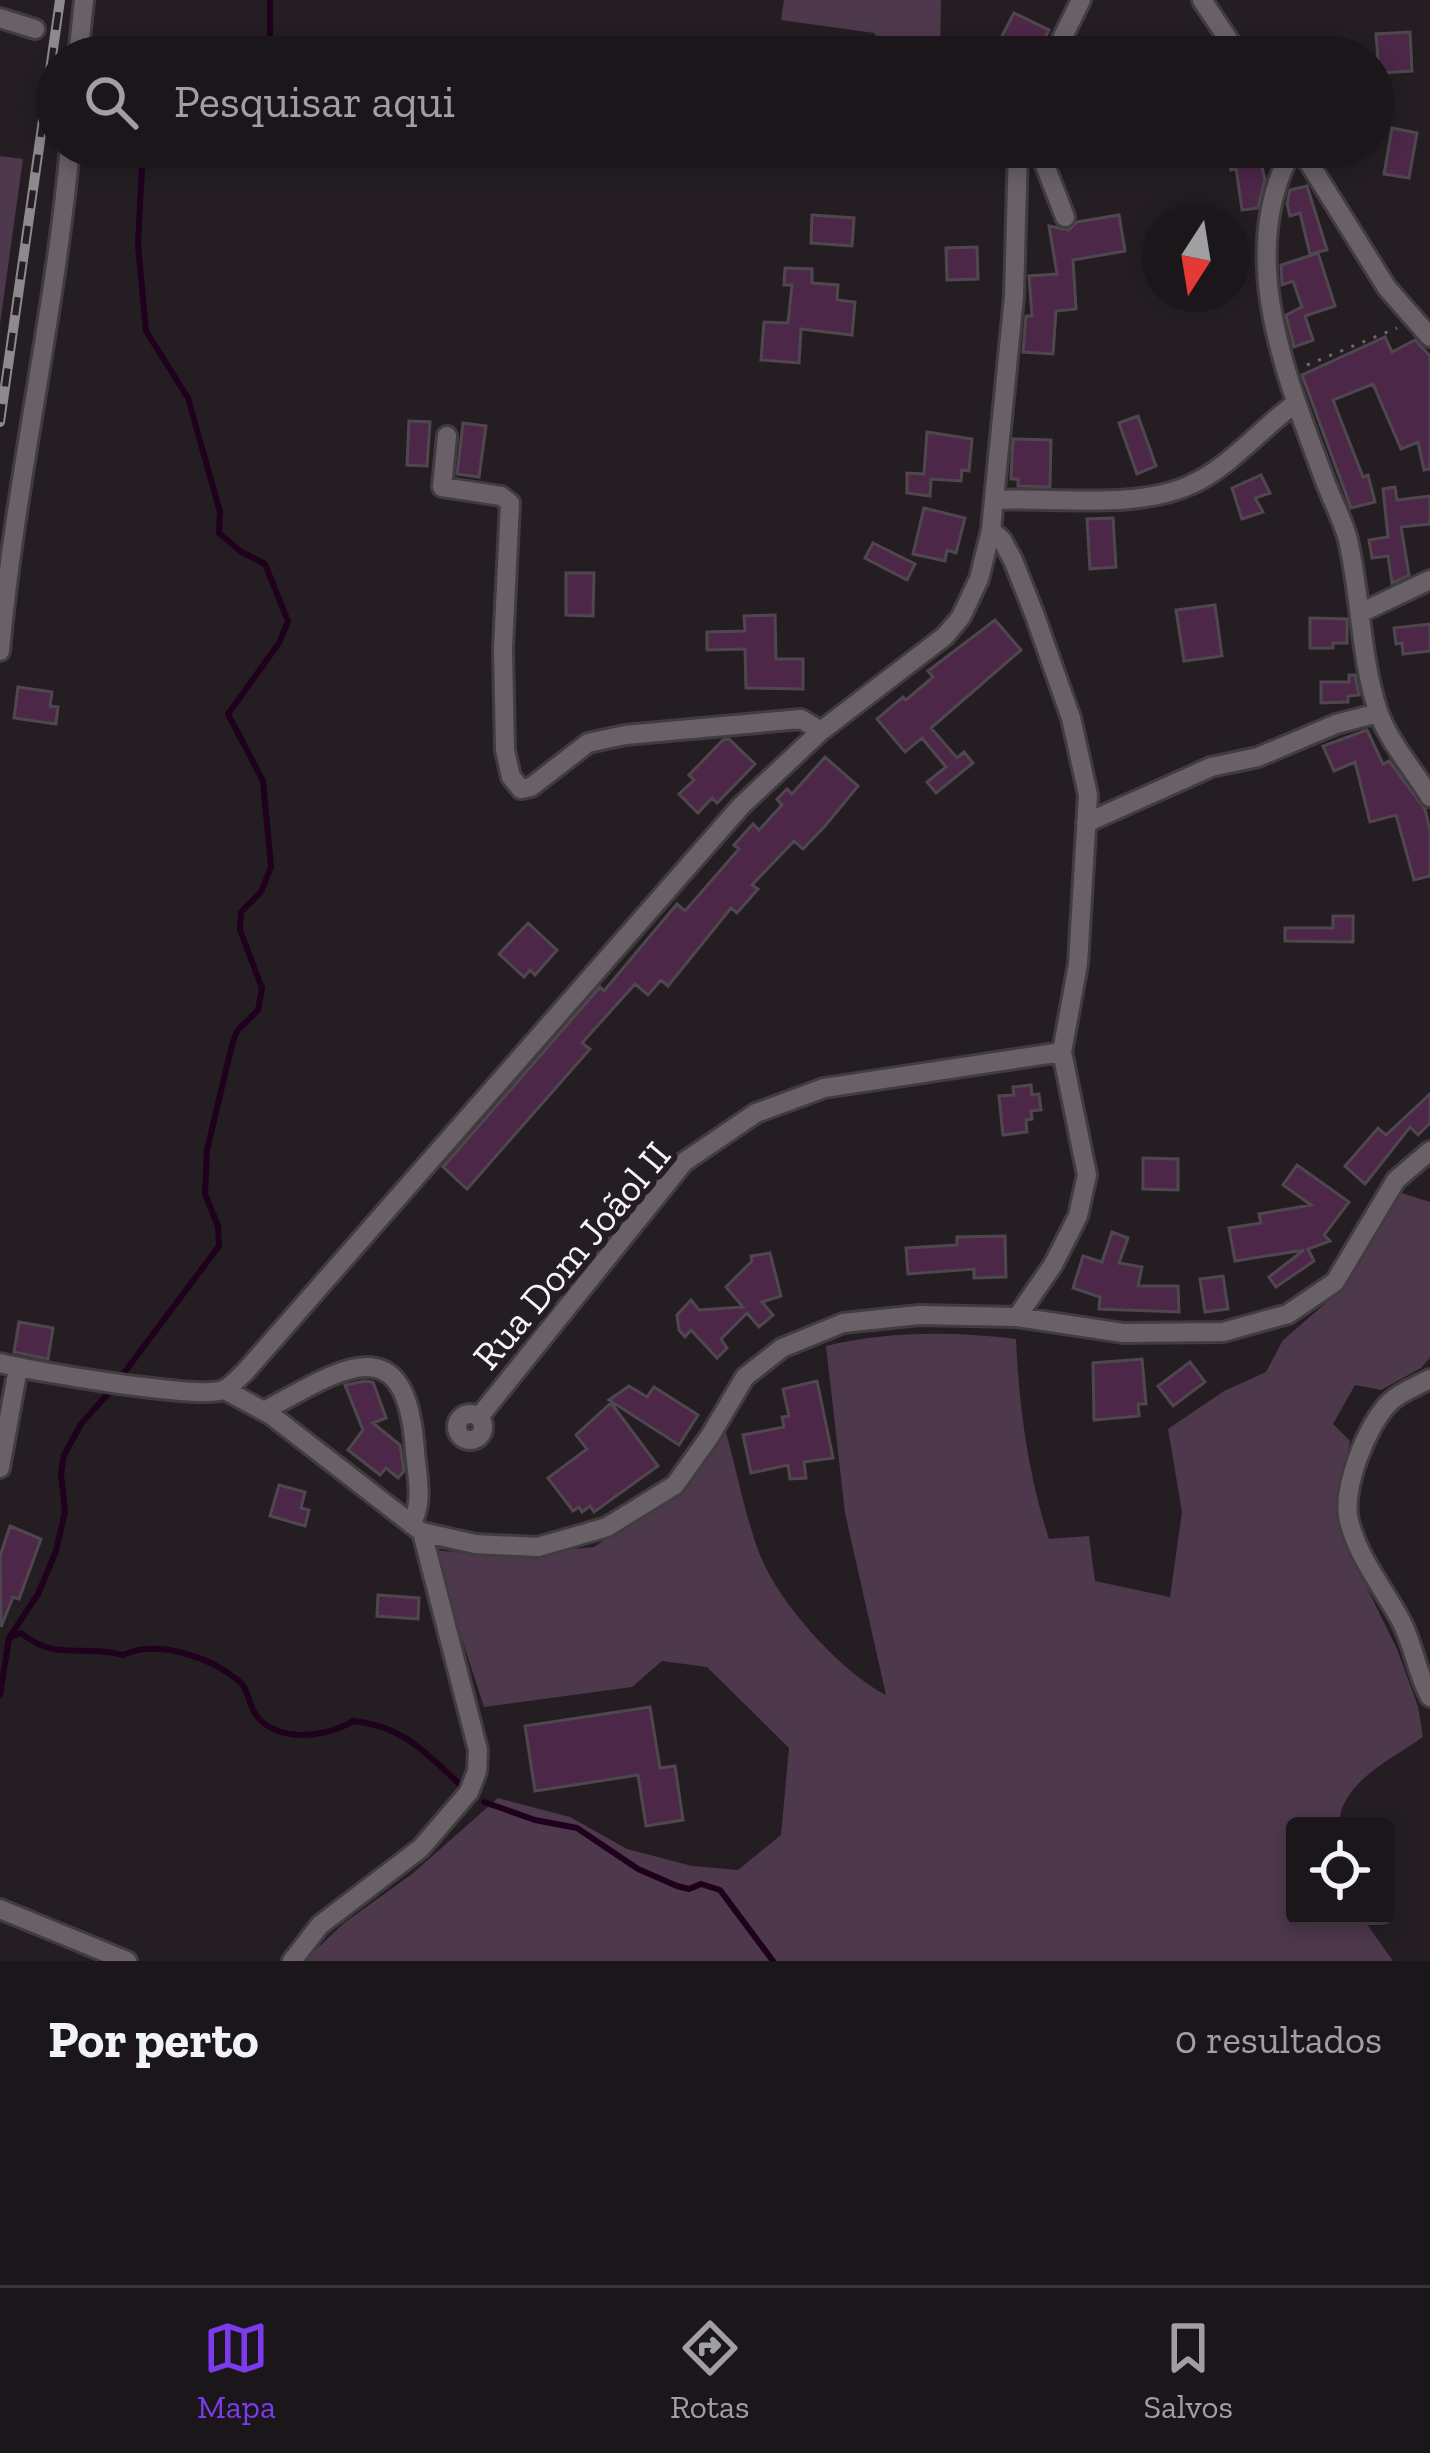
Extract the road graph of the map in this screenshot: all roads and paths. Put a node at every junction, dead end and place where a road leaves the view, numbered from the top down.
1 (84, 0) edge
2 (1081, 0) edge
3 (1202, 0) edge
4 (0, 19) edge
5 (35, 29) dead end
6 (80, 36) edge
7 (1063, 36) edge
8 (1226, 36) edge
9 (67, 168) edge
10 (1017, 168) edge
11 (1046, 168) edge
12 (1287, 168) edge
13 (1310, 168) edge
14 (1065, 217) dead end
15 (1410, 315) junction
16 (1430, 337) edge
17 (1288, 372) junction
18 (1296, 404) junction
19 (447, 436) dead end
20 (995, 500) junction
21 (991, 530) junction
22 (1430, 580) edge
23 (1360, 613) junction
24 (0, 651) edge
25 (1378, 713) junction
26 (821, 731) junction
27 (1430, 797) edge
28 (1086, 824) junction
29 (1062, 1052) junction
30 (1430, 1150) edge
31 (1017, 1317) junction
32 (9, 1365) edge
33 (1430, 1379) edge
34 (224, 1390) junction
35 (264, 1411) junction
36 (479, 1417) dead end
37 (0, 1468) edge
38 (416, 1528) junction
39 (1430, 1696) edge
40 (0, 1910) edge
41 (127, 1961) edge
42 (292, 1961) edge

1 - 6 street
2 - 7 street
3 - 8 street
4 - 5 street
9 - 24 street
10 - 20 street
11 - 14 street
12 - 17 street
13 - 15 street
15 - 16 street
15 - 17 path
17 - 18 street
18 - 20 street
18 - 23 street
19 - 26 street
20 - 21 street
21 - 26 street
21 - 28 street
22 - 23 street
23 - 25 street
25 - 27 street
25 - 28 street
26 - 34 street
28 - 29 street
29 - 31 street
29 - 36 street, Rua Dom Joãol II
30 - 31 street
31 - 38 street
32 - 34 street
32 - 37 street
33 - 39 street
34 - 35 street
35 - 38 street
35 - 38 street
38 - 42 street
40 - 41 street

